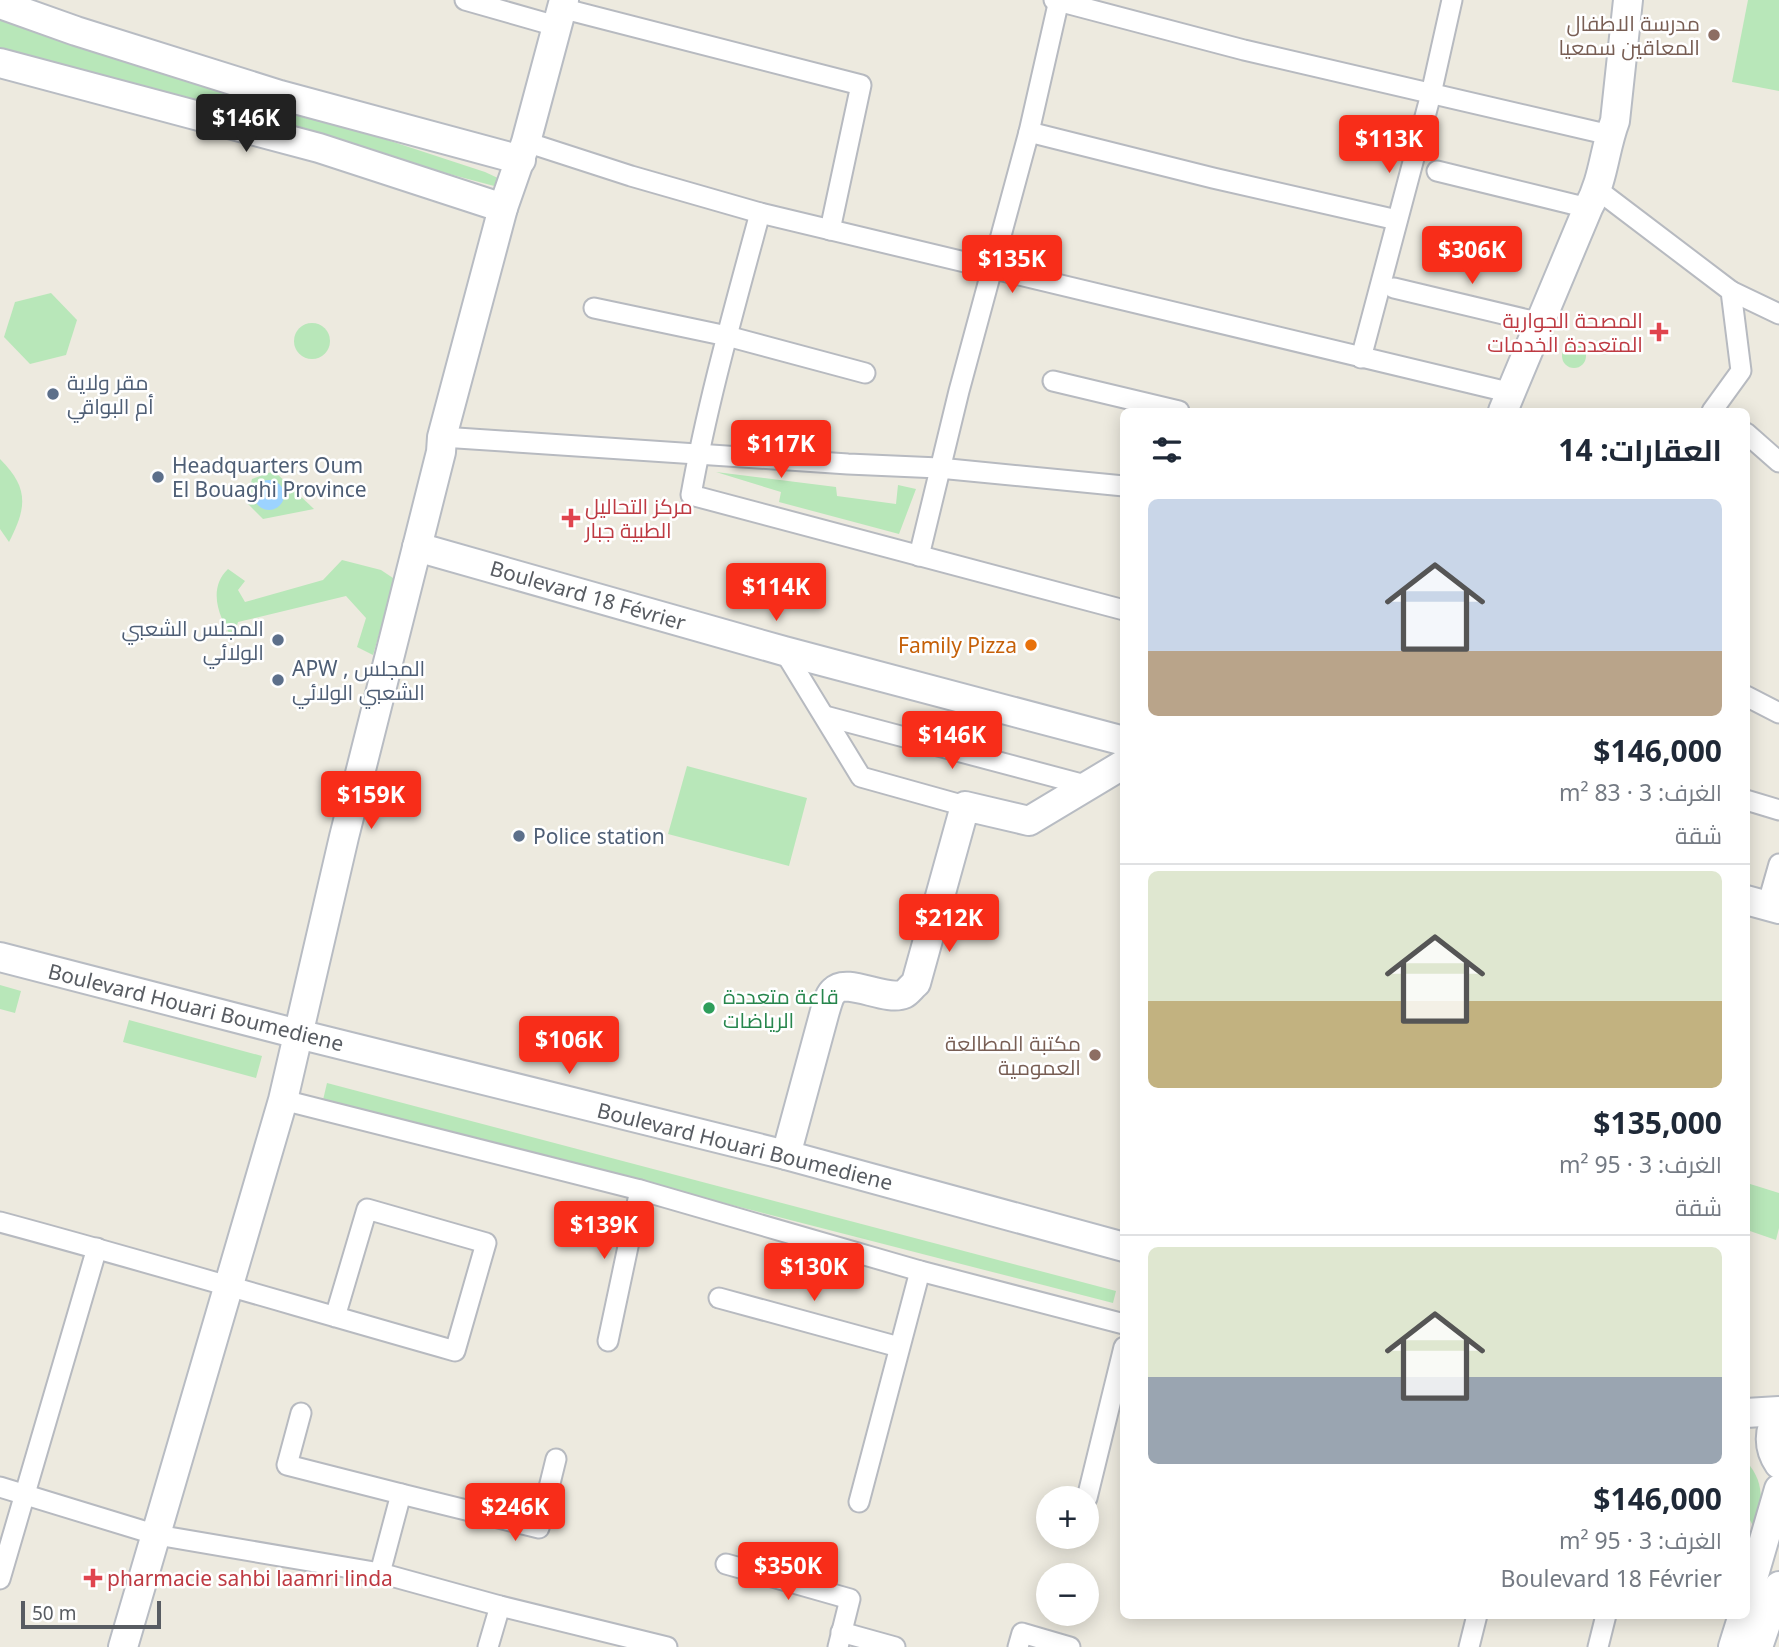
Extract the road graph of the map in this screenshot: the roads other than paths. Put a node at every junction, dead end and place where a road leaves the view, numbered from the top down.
1 (465, 0) edge
2 (1057, 0) edge
3 (1452, 0) edge
4 (1628, 0) edge
5 (0, 4) edge
6 (560, 12) edge
7 (0, 63) edge
8 (1431, 94) junction
9 (1029, 132) junction
10 (1610, 135) junction
11 (524, 151) junction
12 (1437, 172) dead end
13 (1593, 199) junction
14 (503, 208) junction
15 (760, 213) junction
16 (1397, 220) junction
17 (830, 230) junction
18 (992, 270) junction
19 (1394, 288) dead end
20 (1731, 291) junction
21 (594, 308) dead end
22 (1779, 314) edge
23 (1541, 323) junction
24 (727, 336) junction
25 (1361, 358) junction
26 (865, 373) dead end
27 (1053, 381) dead end
28 (1507, 402) edge
29 (1166, 408) edge
30 (1717, 408) edge
31 (442, 437) junction
32 (1750, 437) edge
33 (698, 454) junction
34 (1779, 462) edge
35 (939, 468) junction
36 (1120, 486) edge
37 (417, 547) junction
38 (919, 556) junction
39 (1120, 609) edge
40 (784, 651) junction
41 (1750, 698) edge
42 (1779, 713) edge
43 (825, 716) junction
44 (1120, 740) edge
45 (1120, 767) edge
46 (1089, 786) junction
47 (1750, 801) edge
48 (965, 806) junction
49 (1779, 810) edge
50 (1779, 864) edge
51 (1764, 905) edge
52 (0, 957) edge
53 (298, 1034) junction
54 (283, 1100) junction
55 (786, 1155) junction
56 (640, 1190) junction
57 (0, 1222) edge
58 (1120, 1246) edge
59 (97, 1248) junction
60 (920, 1271) junction
61 (228, 1287) junction
62 (719, 1298) dead end
63 (335, 1317) junction
64 (1120, 1323) edge
65 (608, 1341) dead end
66 (899, 1347) junction
67 (1120, 1380) edge
68 (1117, 1404) edge
69 (1779, 1412) edge
70 (300, 1413) dead end
71 (1750, 1413) edge
72 (1750, 1448) edge
73 (556, 1459) dead end
74 (1778, 1471) edge
75 (1091, 1486) edge
76 (0, 1487) edge
77 (24, 1494) junction
78 (401, 1494) junction
79 (859, 1502) dead end
80 (157, 1535) junction
81 (726, 1564) dead end
82 (380, 1573) junction
83 (0, 1579) edge
84 (1764, 1582) edge
85 (500, 1606) junction
86 (1476, 1619) edge
87 (1605, 1619) edge
88 (1741, 1619) edge
89 (840, 1639) edge
90 (124, 1647) edge
91 (488, 1647) edge
92 (667, 1647) edge
93 (895, 1647) edge
94 (1018, 1647) edge
95 (1070, 1647) edge
96 (1469, 1647) edge
97 (1598, 1647) edge
98 (1733, 1647) edge
99 (1758, 1647) edge

1 - 6 street
2 - 8 street
2 - 9 street
3 - 8 street
4 - 10 main road
5 - 11 main road
6 - 11 main road
6 - 17 street
7 - 14 main road
8 - 10 street
8 - 16 street
9 - 16 street
9 - 18 street
10 - 13 main road
11 - 14 main road
11 - 15 street
12 - 13 street
13 - 20 street
13 - 23 main road
14 - 31 main road
15 - 17 street
15 - 24 street
16 - 25 street
17 - 18 street
18 - 25 street
18 - 35 street
19 - 23 street
20 - 22 street
20 - 30 street
21 - 24 street
23 - 28 main road
24 - 26 street
24 - 33 street
25 - 28 street
27 - 29 street
31 - 33 street
31 - 37 main road
32 - 34 street
33 - 35 street
33 - 38 street
35 - 36 street
35 - 38 street
37 - 40 main road, Boulevard 18 Février
37 - 53 main road
38 - 39 street
40 - 43 street
40 - 44 main road, Boulevard 18 Février
41 - 42 street
43 - 46 street
43 - 48 street
45 - 46 main road
46 - 48 main road
47 - 49 street
48 - 55 main road
50 - 51 street
52 - 53 main road, Boulevard Houari Boumediene
53 - 54 main road
53 - 55 main road, Boulevard Houari Boumediene
54 - 56 street
54 - 61 main road
55 - 58 main road, Boulevard Houari Boumediene
56 - 60 street
56 - 65 street
57 - 59 street
59 - 61 street
59 - 77 street
60 - 64 street
60 - 66 street
61 - 63 street
61 - 80 main road
62 - 66 street
63 - 63 street
66 - 79 street
67 - 68 street
68 - 75 street
69 - 71 main road
69 - 74 main road
70 - 78 street
72 - 74 main road
73 - 78 street
74 - 84 main road
76 - 77 street
77 - 80 street
77 - 83 street
78 - 82 street
80 - 82 street
80 - 90 main road
81 - 89 street
82 - 85 street
84 - 99 main road
85 - 91 street
85 - 92 street
86 - 96 street
87 - 97 street
88 - 98 main road
89 - 93 street
94 - 95 street

